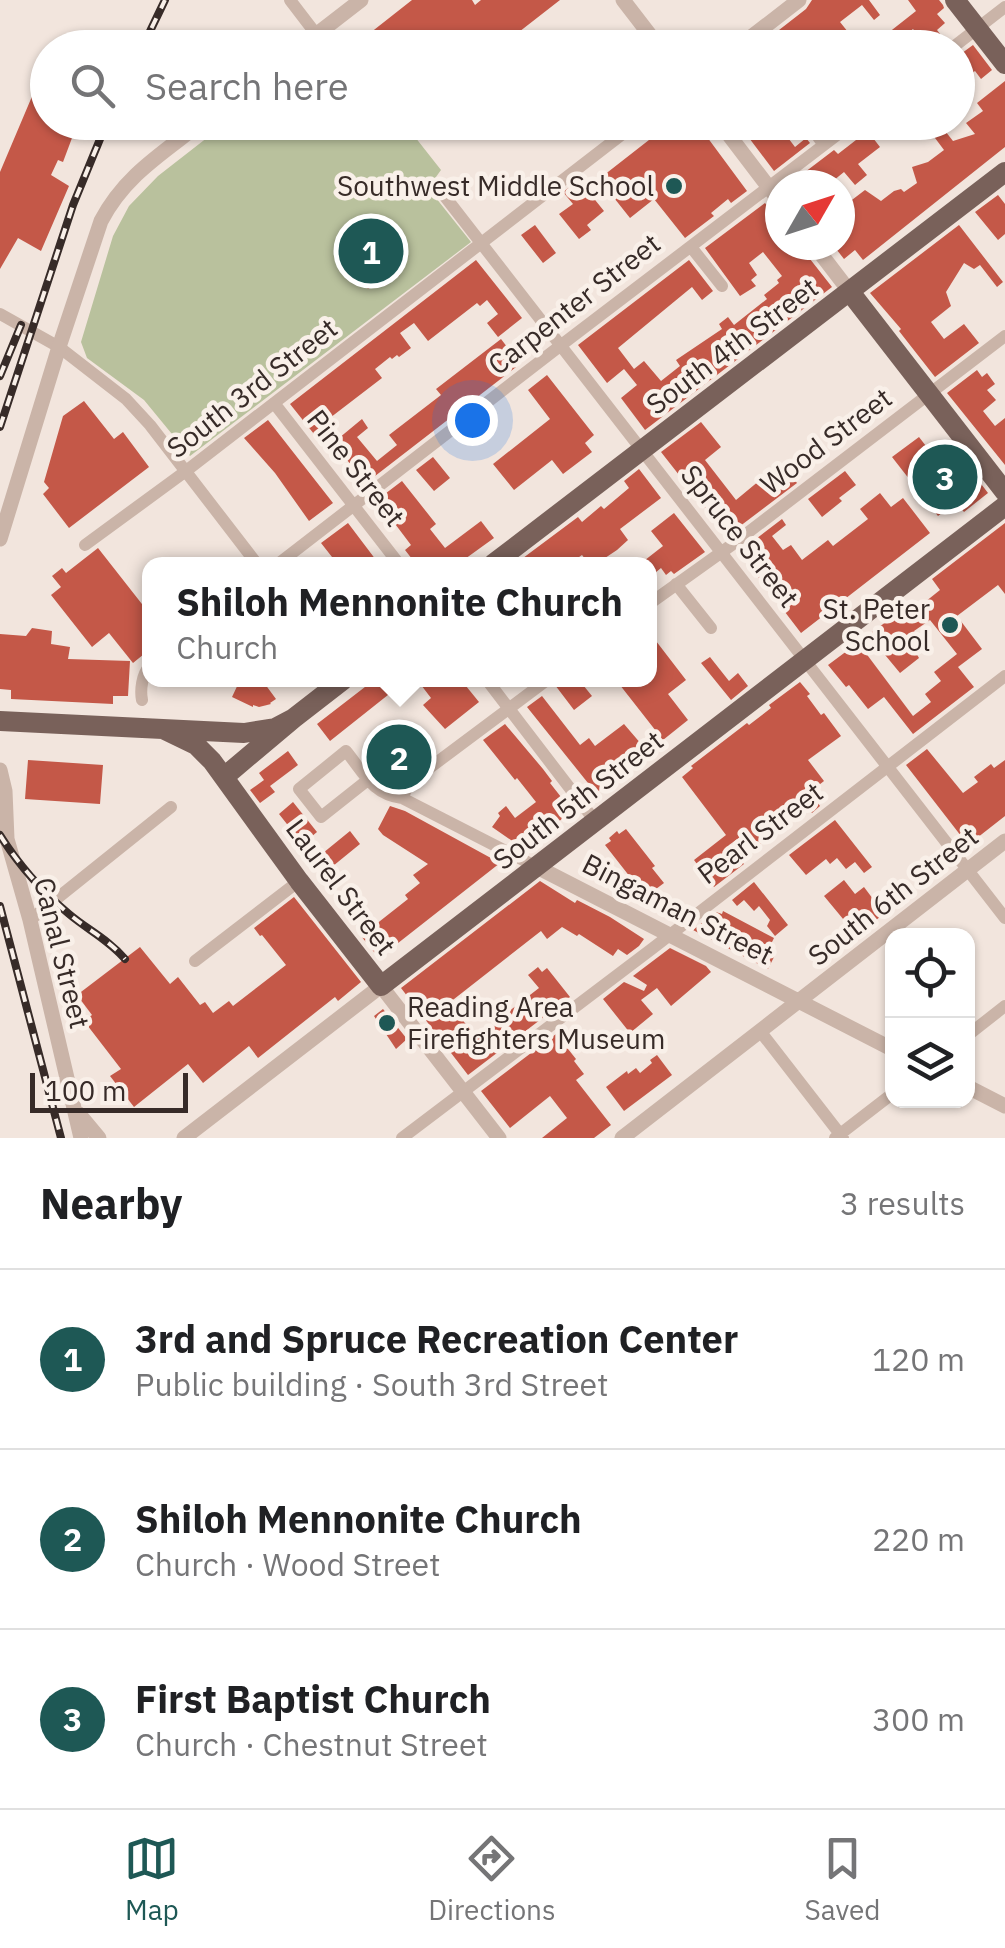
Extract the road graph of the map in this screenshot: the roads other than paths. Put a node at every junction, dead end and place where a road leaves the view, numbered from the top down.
1 (290, 0) edge
2 (361, 0) edge
3 (623, 0) edge
4 (955, 0) edge
5 (792, 2) edge
6 (1005, 7) edge
7 (977, 28) junction
8 (313, 30) edge
9 (321, 30) edge
10 (646, 30) edge
11 (761, 30) edge
12 (974, 30) edge
13 (1005, 64) edge
14 (179, 140) edge
15 (615, 140) edge
16 (732, 140) edge
17 (820, 140) edge
18 (831, 140) edge
19 (824, 145) junction
20 (793, 170) edge
21 (1005, 172) edge
22 (765, 182) edge
23 (436, 185) dead end
24 (765, 192) edge
25 (481, 244) junction
26 (691, 246) junction
27 (825, 260) edge
28 (722, 286) dead end
29 (850, 292) junction
30 (0, 314) edge
31 (1005, 336) edge
32 (560, 346) junction
33 (59, 347) junction
34 (929, 394) junction
35 (274, 403) junction
36 (641, 450) junction
37 (186, 471) junction
38 (1005, 492) edge
39 (354, 506) junction
40 (1005, 506) edge
41 (0, 539) edge
42 (86, 545) dead end
43 (721, 552) junction
44 (253, 557) edge
45 (287, 557) edge
46 (394, 557) edge
47 (501, 557) edge
48 (676, 584) junction
49 (657, 598) edge
50 (711, 628) dead end
51 (804, 660) junction
52 (1005, 676) edge
53 (142, 686) edge
54 (334, 687) edge
55 (493, 687) edge
56 (538, 687) edge
57 (142, 700) dead end
58 (509, 708) junction
59 (294, 718) junction
60 (0, 722) edge
61 (162, 730) junction
62 (888, 768) junction
63 (0, 770) edge
64 (224, 777) junction
65 (369, 779) junction
66 (402, 798) junction
67 (171, 807) dead end
68 (595, 821) junction
69 (4, 833) edge
70 (1005, 841) edge
71 (537, 867) junction
72 (968, 870) junction
73 (300, 881) junction
74 (1005, 918) edge
75 (30, 920) junction
76 (668, 936) junction
77 (195, 961) dead end
78 (381, 986) junction
79 (798, 1002) junction
80 (1005, 1006) edge
81 (975, 1030) edge
82 (760, 1031) junction
83 (885, 1046) edge
84 (462, 1091) junction
85 (975, 1091) edge
86 (885, 1100) edge
87 (1005, 1106) edge
88 (76, 1110) junction
89 (839, 1137) edge
90 (81, 1138) edge
91 (99, 1138) edge
92 (184, 1138) edge
93 (402, 1138) edge
94 (499, 1138) edge
95 (622, 1138) edge

1 - 8 street
2 - 9 street
3 - 10 street
4 - 7 main road
5 - 11 street
6 - 7 street
7 - 12 street
7 - 13 main road
14 - 33 street
15 - 25 street, South 3rd Street
16 - 22 street
17 - 19 street
18 - 19 street, Carpenter Street
19 - 20 street, Carpenter Street
21 - 29 main road, South 4th Street
23 - 25 street, Spruce Street
24 - 26 street, Carpenter Street
25 - 32 street, Spruce Street
25 - 35 street, South 3rd Street
26 - 28 street
26 - 32 street, Carpenter Street
27 - 29 street
29 - 34 main road
29 - 36 main road, South 4th Street
30 - 33 street
31 - 34 street, Wood Street
32 - 36 street, Spruce Street
32 - 39 street, Carpenter Street
33 - 37 street
33 - 41 street
34 - 38 main road
34 - 43 street, Wood Street
35 - 37 street, South 3rd Street
35 - 39 street, Pine Street
36 - 43 street, Spruce Street
36 - 47 main road, South 4th Street
37 - 42 street, South 3rd Street
37 - 44 street
39 - 45 street, Carpenter Street
39 - 46 street, Pine Street
40 - 51 main road, South 5th Street
43 - 48 street, Wood Street
43 - 51 street, Spruce Street
48 - 49 street, Wood Street
48 - 50 street
51 - 62 street, Spruce Street
51 - 68 main road, South 5th Street
52 - 62 street, Pearl Street
53 - 57 street
54 - 59 main road
55 - 58 street
56 - 58 street
58 - 66 street
58 - 68 street
59 - 61 main road
59 - 64 main road
60 - 61 main road
61 - 64 main road, Laurel Street
62 - 72 street, Spruce Street
62 - 76 street, Pearl Street
63 - 69 street, Canal Street
64 - 73 main road, Laurel Street
65 - 65 street, Bingaman Street
65 - 66 street, Bingaman Street
66 - 71 street, Bingaman Street
67 - 75 street
68 - 71 main road, South 5th Street
69 - 75 street, Canal Street
70 - 72 street, South 6th Street
71 - 76 street, Bingaman Street
71 - 78 main road, South 5th Street
72 - 74 street, Spruce Street
72 - 79 street, South 6th Street
73 - 77 street
73 - 78 main road, Laurel Street
75 - 88 street, Canal Street
76 - 79 street, Bingaman Street
76 - 84 street, Pearl Street
78 - 84 street, Laurel Street
78 - 92 street, South 5th Street
79 - 82 street, South 6th Street
79 - 83 street, Bingaman Street
80 - 81 street
82 - 89 street
82 - 95 street, South 6th Street
84 - 93 street, Pearl Street
84 - 94 street, Laurel Street
85 - 87 street
86 - 89 street
88 - 90 street, Canal Street
88 - 91 street

